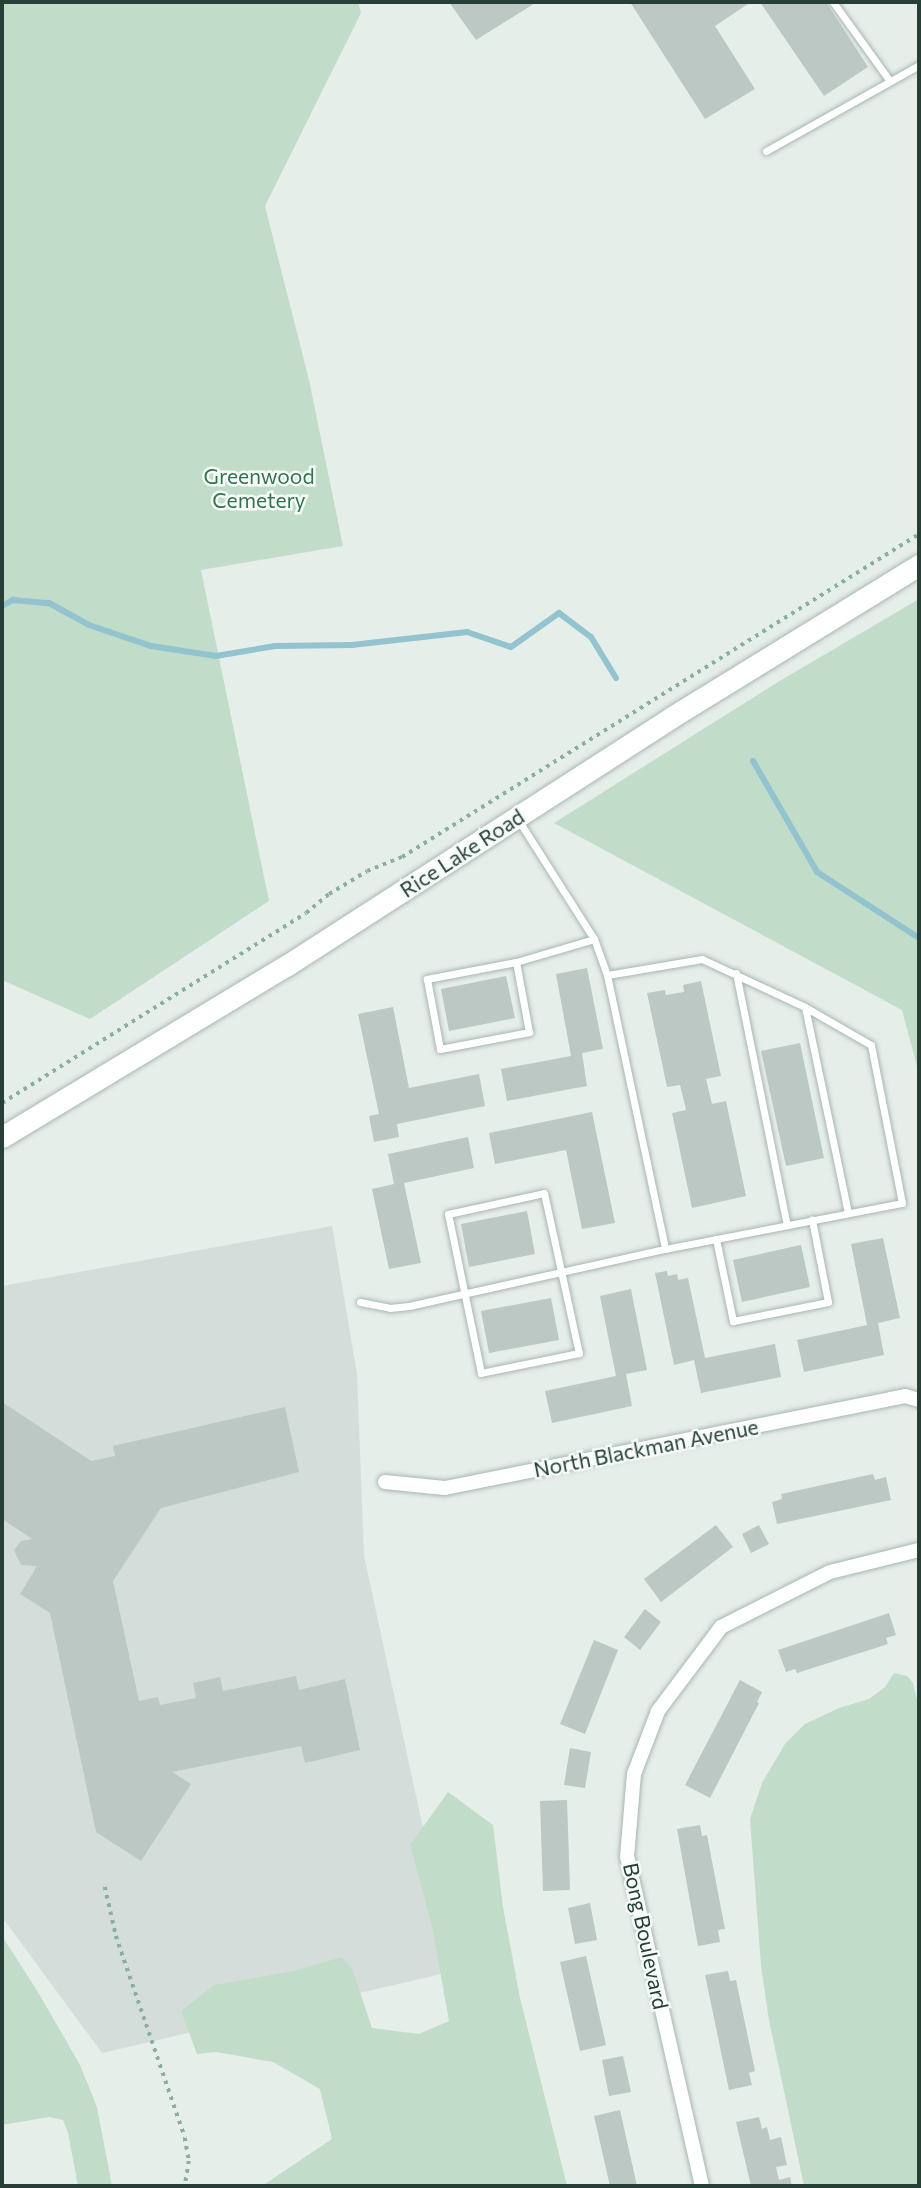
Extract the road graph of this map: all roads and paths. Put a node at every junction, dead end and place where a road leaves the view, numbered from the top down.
1 (834, 2) edge
2 (919, 65) edge
3 (890, 81) junction
4 (766, 151) dead end
5 (919, 534) edge
6 (919, 565) edge
7 (517, 818) junction
8 (594, 939) junction
9 (516, 962) junction
10 (736, 973) junction
11 (607, 975) junction
12 (805, 1007) junction
13 (2, 1103) edge
14 (2, 1138) edge
15 (848, 1213) junction
16 (812, 1220) junction
17 (787, 1225) junction
18 (716, 1239) junction
19 (665, 1249) junction
20 (562, 1272) junction
21 (465, 1294) junction
22 (360, 1303) dead end
23 (912, 1398) edge
24 (385, 1482) dead end
25 (919, 1550) edge
26 (105, 1887) dead end
27 (185, 2186) edge
28 (702, 2186) edge

1 - 3 lane
2 - 3 lane
3 - 4 lane
5 - 13 path
6 - 7 main road, Rice Lake Road
7 - 8 lane
7 - 14 main road, Rice Lake Road
8 - 9 lane
8 - 11 lane
9 - 9 lane
10 - 11 lane
10 - 12 lane
10 - 17 lane
11 - 19 lane
12 - 15 lane
12 - 15 lane
15 - 16 lane
16 - 17 lane
16 - 18 lane
17 - 18 lane
18 - 19 lane
19 - 20 lane
20 - 21 lane
20 - 21 lane
20 - 21 lane
21 - 22 lane
23 - 24 street, North Blackman Avenue
25 - 28 street, Bong Boulevard
26 - 27 path

